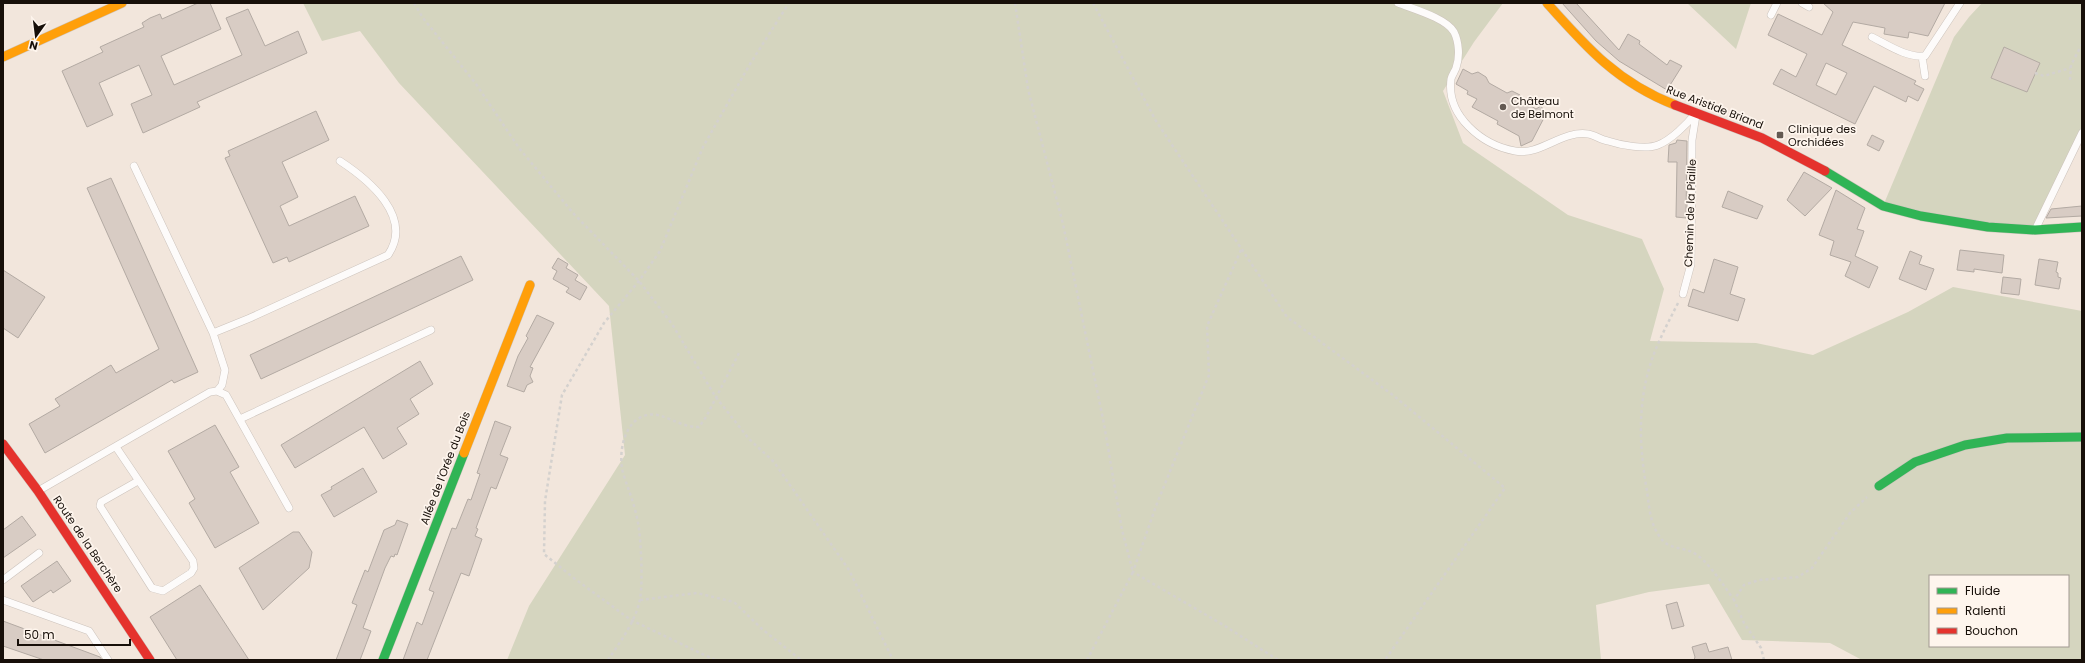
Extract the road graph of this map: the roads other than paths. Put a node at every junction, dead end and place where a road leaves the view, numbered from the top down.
1 (122, 3) edge
2 (1398, 3) edge
3 (1547, 3) edge
4 (1777, 3) edge
5 (1802, 3) edge
6 (1960, 3) edge
7 (1809, 6) dead end
8 (1771, 15) dead end
9 (1872, 37) dead end
10 (1922, 56) junction
11 (3, 57) edge
12 (1925, 76) dead end
13 (1697, 113) junction
14 (2082, 133) edge
15 (340, 161) dead end
16 (134, 166) dead end
17 (2082, 227) edge
18 (2035, 230) junction
19 (530, 285) dead end
20 (1683, 294) road end
21 (431, 330) dead end
22 (213, 333) junction
23 (217, 391) junction
24 (240, 419) junction
25 (2082, 437) edge
26 (3, 444) edge
27 (116, 447) junction
28 (138, 481) junction
29 (1879, 486) road end
30 (38, 491) junction
31 (289, 508) dead end
32 (39, 553) dead end
33 (3, 580) edge
34 (3, 600) edge
35 (108, 660) edge
36 (150, 660) edge
37 (383, 660) edge

1 - 11 street
2 - 13 lane
3 - 13 street, Rue Aristide Briand
4 - 8 lane
5 - 7 lane
6 - 10 lane
9 - 10 lane
10 - 12 lane
13 - 18 street, Rue Aristide Briand
13 - 20 lane, Chemin de la Piaille
14 - 18 lane
15 - 22 lane
16 - 22 lane
17 - 18 street, Rue Aristide Briand
19 - 37 street, Allée de l'Orée du Bois
21 - 24 lane
22 - 23 lane
23 - 24 lane
23 - 27 lane
24 - 31 lane
25 - 29 street
26 - 30 street, Route de la Berchère
27 - 28 lane
27 - 30 lane
28 - 28 lane
30 - 36 street, Route de la Berchère
32 - 33 lane
34 - 35 lane

